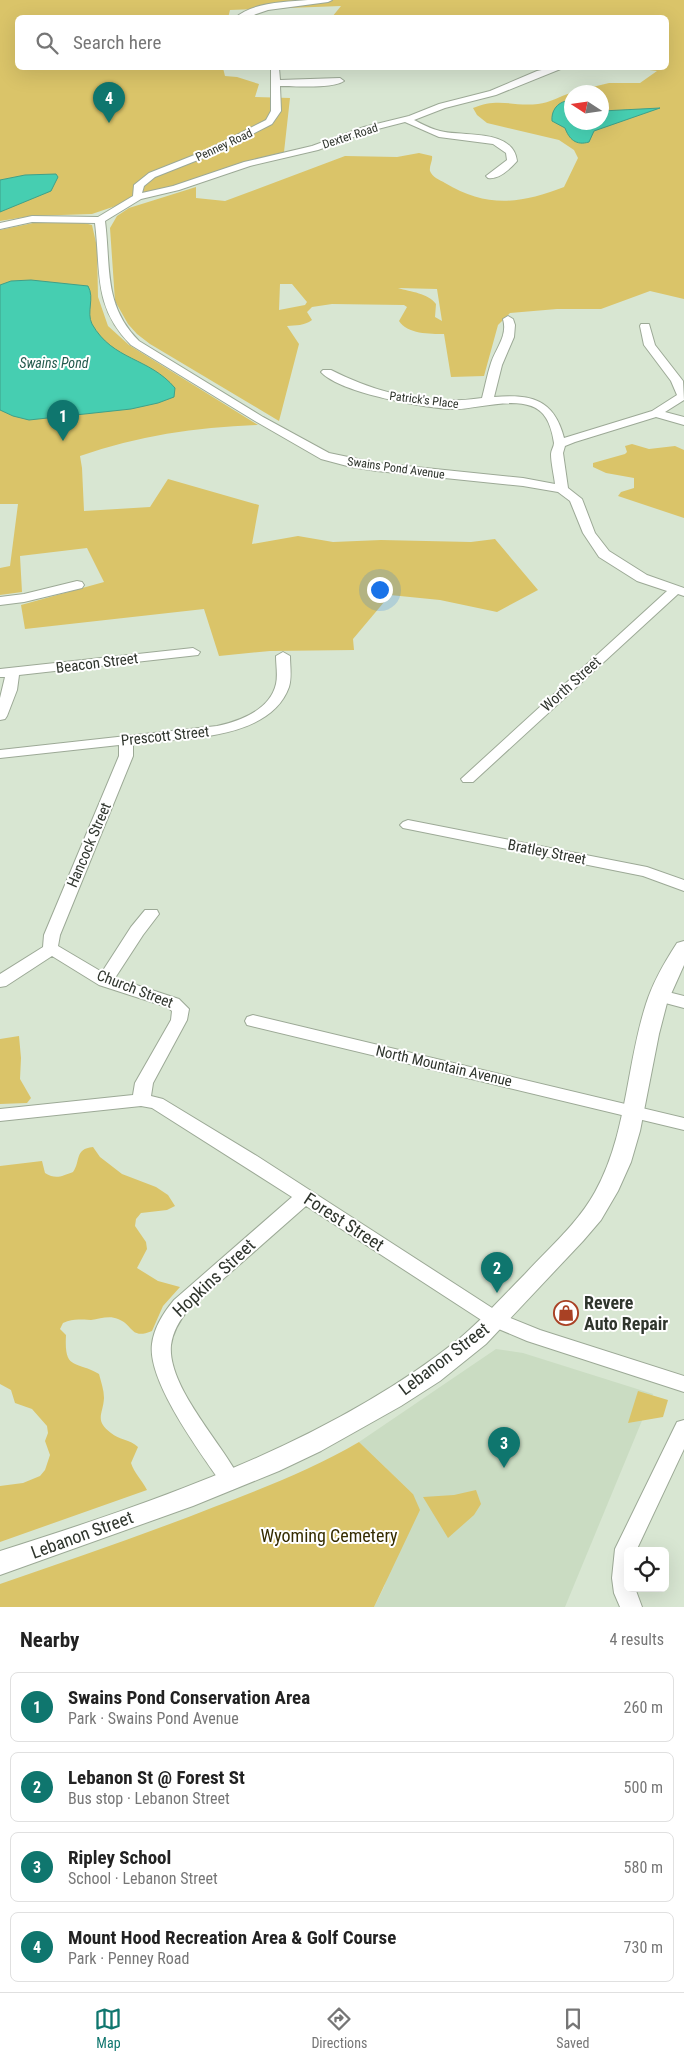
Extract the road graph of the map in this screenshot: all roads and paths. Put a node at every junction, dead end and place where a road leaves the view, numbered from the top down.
1 (328, 0) edge
2 (243, 15) edge
3 (275, 70) edge
4 (551, 70) edge
5 (340, 81) dead end
6 (276, 83) junction
7 (407, 120) junction
8 (491, 176) dead end
9 (138, 197) junction
10 (100, 220) junction
11 (0, 226) edge
12 (508, 319) dead end
13 (645, 326) dead end
14 (327, 372) dead end
15 (684, 395) edge
16 (487, 400) junction
17 (656, 413) junction
18 (684, 421) edge
19 (560, 444) junction
20 (562, 489) junction
21 (77, 585) dead end
22 (679, 591) edge
23 (0, 601) edge
24 (193, 652) dead end
25 (283, 656) dead end
26 (6, 673) edge
27 (0, 716) edge
28 (126, 740) junction
29 (0, 754) edge
30 (468, 778) dead end
31 (408, 825) dead end
32 (684, 886) edge
33 (151, 914) dead end
34 (684, 948) edge
35 (52, 949) junction
36 (106, 981) junction
37 (0, 982) edge
38 (660, 996) junction
39 (684, 1002) edge
40 (253, 1021) dead end
41 (141, 1100) junction
42 (634, 1112) junction
43 (0, 1115) edge
44 (684, 1124) edge
45 (305, 1196) junction
46 (496, 1320) junction
47 (684, 1384) edge
48 (684, 1428) edge
49 (231, 1481) junction
50 (0, 1563) edge
51 (631, 1607) edge

1 - 2 street
3 - 6 street, Penney Road
4 - 7 street, Dexter Road
5 - 6 street
6 - 9 street, Penney Road
7 - 8 street
7 - 9 street, Dexter Road
9 - 10 street
10 - 11 street
10 - 20 street, Swains Pond Avenue
12 - 16 street
13 - 15 street
14 - 16 street, Patrick's Place
15 - 17 street
16 - 19 street, Patrick's Place
17 - 18 street
17 - 19 street
19 - 20 street, Patrick's Place
20 - 22 street
21 - 23 street
22 - 30 street, Worth Street
24 - 26 street, Beacon Street
25 - 28 street, Prescott Street
26 - 27 street
28 - 29 street, Prescott Street
28 - 35 street, Hancock Street
31 - 32 street, Bratley Street
33 - 36 street
34 - 38 main road, Lebanon Street
35 - 36 street, Church Street
35 - 37 street
36 - 41 street, Church Street
38 - 39 street
38 - 42 main road, Lebanon Street
40 - 42 street, North Mountain Avenue
41 - 43 street, Forest Street
41 - 45 street, Forest Street
42 - 44 street, North Mountain Avenue
42 - 46 main road, Lebanon Street
45 - 46 street, Forest Street
45 - 49 street, Hopkins Street
46 - 47 street, Forest Street
46 - 49 main road, Lebanon Street
48 - 51 street
49 - 50 main road, Lebanon Street

